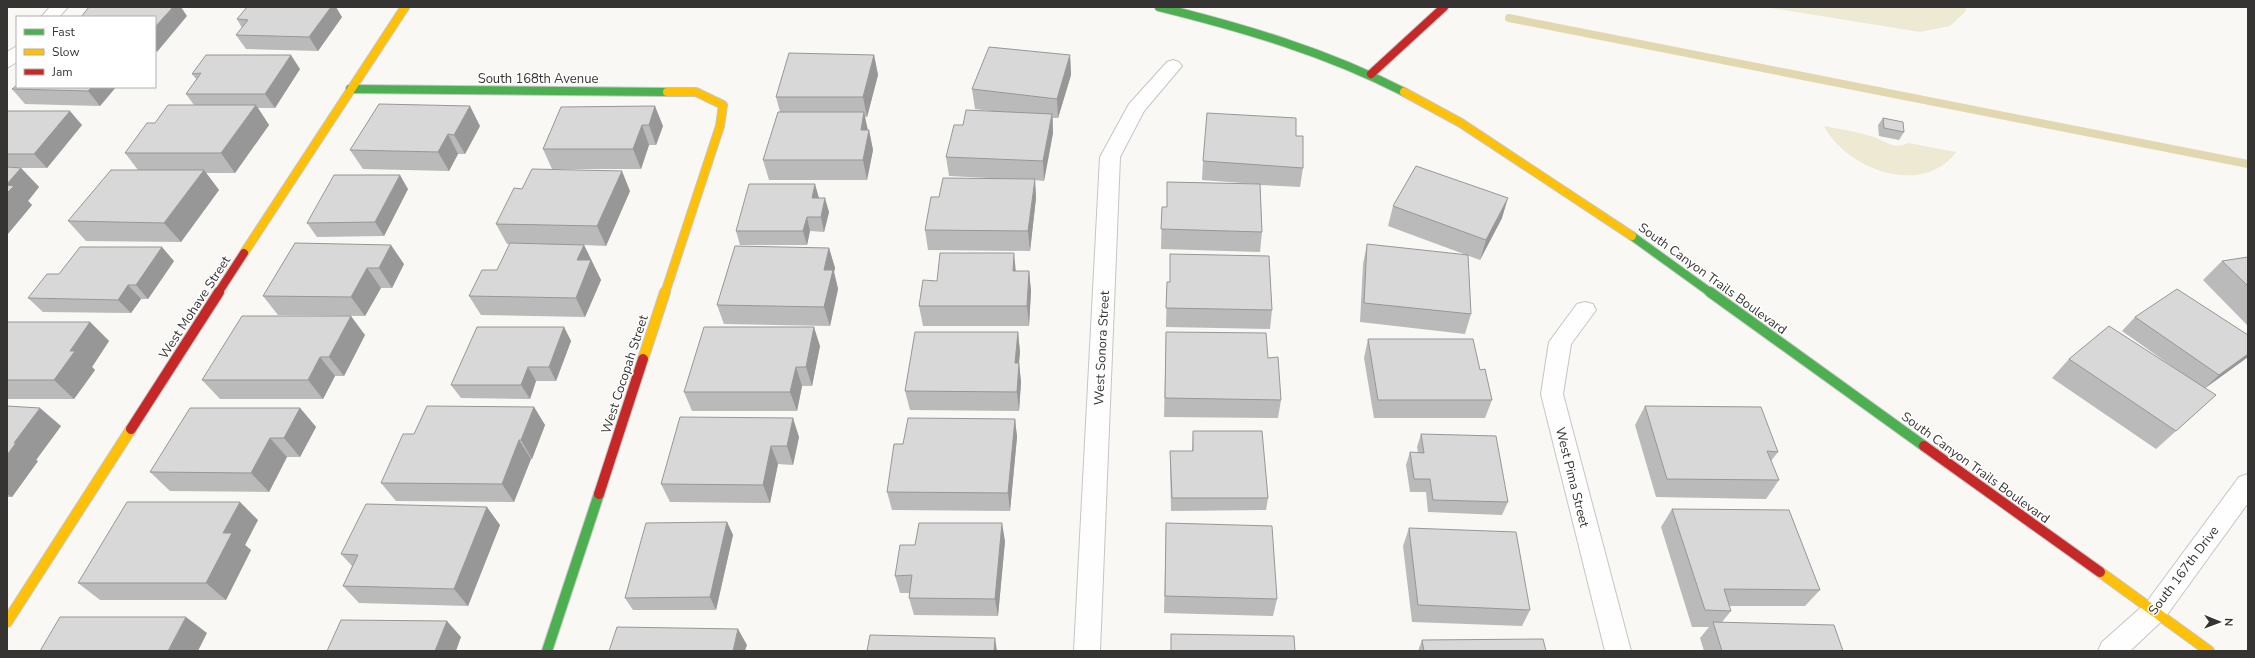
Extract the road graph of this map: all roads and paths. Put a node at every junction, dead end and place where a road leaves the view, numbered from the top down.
1 (59, 7) edge
2 (405, 7) edge
3 (1158, 7) edge
4 (1444, 7) edge
5 (51, 16) edge
6 (16, 53) edge
7 (7, 62) edge
8 (1173, 66) dead end
9 (1371, 74) junction
10 (350, 89) junction
11 (723, 105) joint
12 (1585, 310) dead end
13 (2248, 484) edge
14 (2155, 611) junction
15 (7, 622) edge
16 (547, 651) edge
17 (1087, 651) edge
18 (1618, 651) edge
19 (2112, 651) edge
20 (2210, 651) edge

1 - 5 street
2 - 10 street, West Mohave Street
3 - 9 street, South Canyon Trails Boulevard
4 - 9 street
6 - 7 street
8 - 17 street, West Sonora Street
9 - 14 street, South Canyon Trails Boulevard
10 - 11 street, South 168th Avenue
10 - 15 street, West Mohave Street
11 - 16 street, West Cocopah Street
12 - 18 street, West Pima Street
13 - 14 street, South 167th Drive
14 - 19 street, South 167th Drive
14 - 20 street, South Canyon Trails Boulevard

